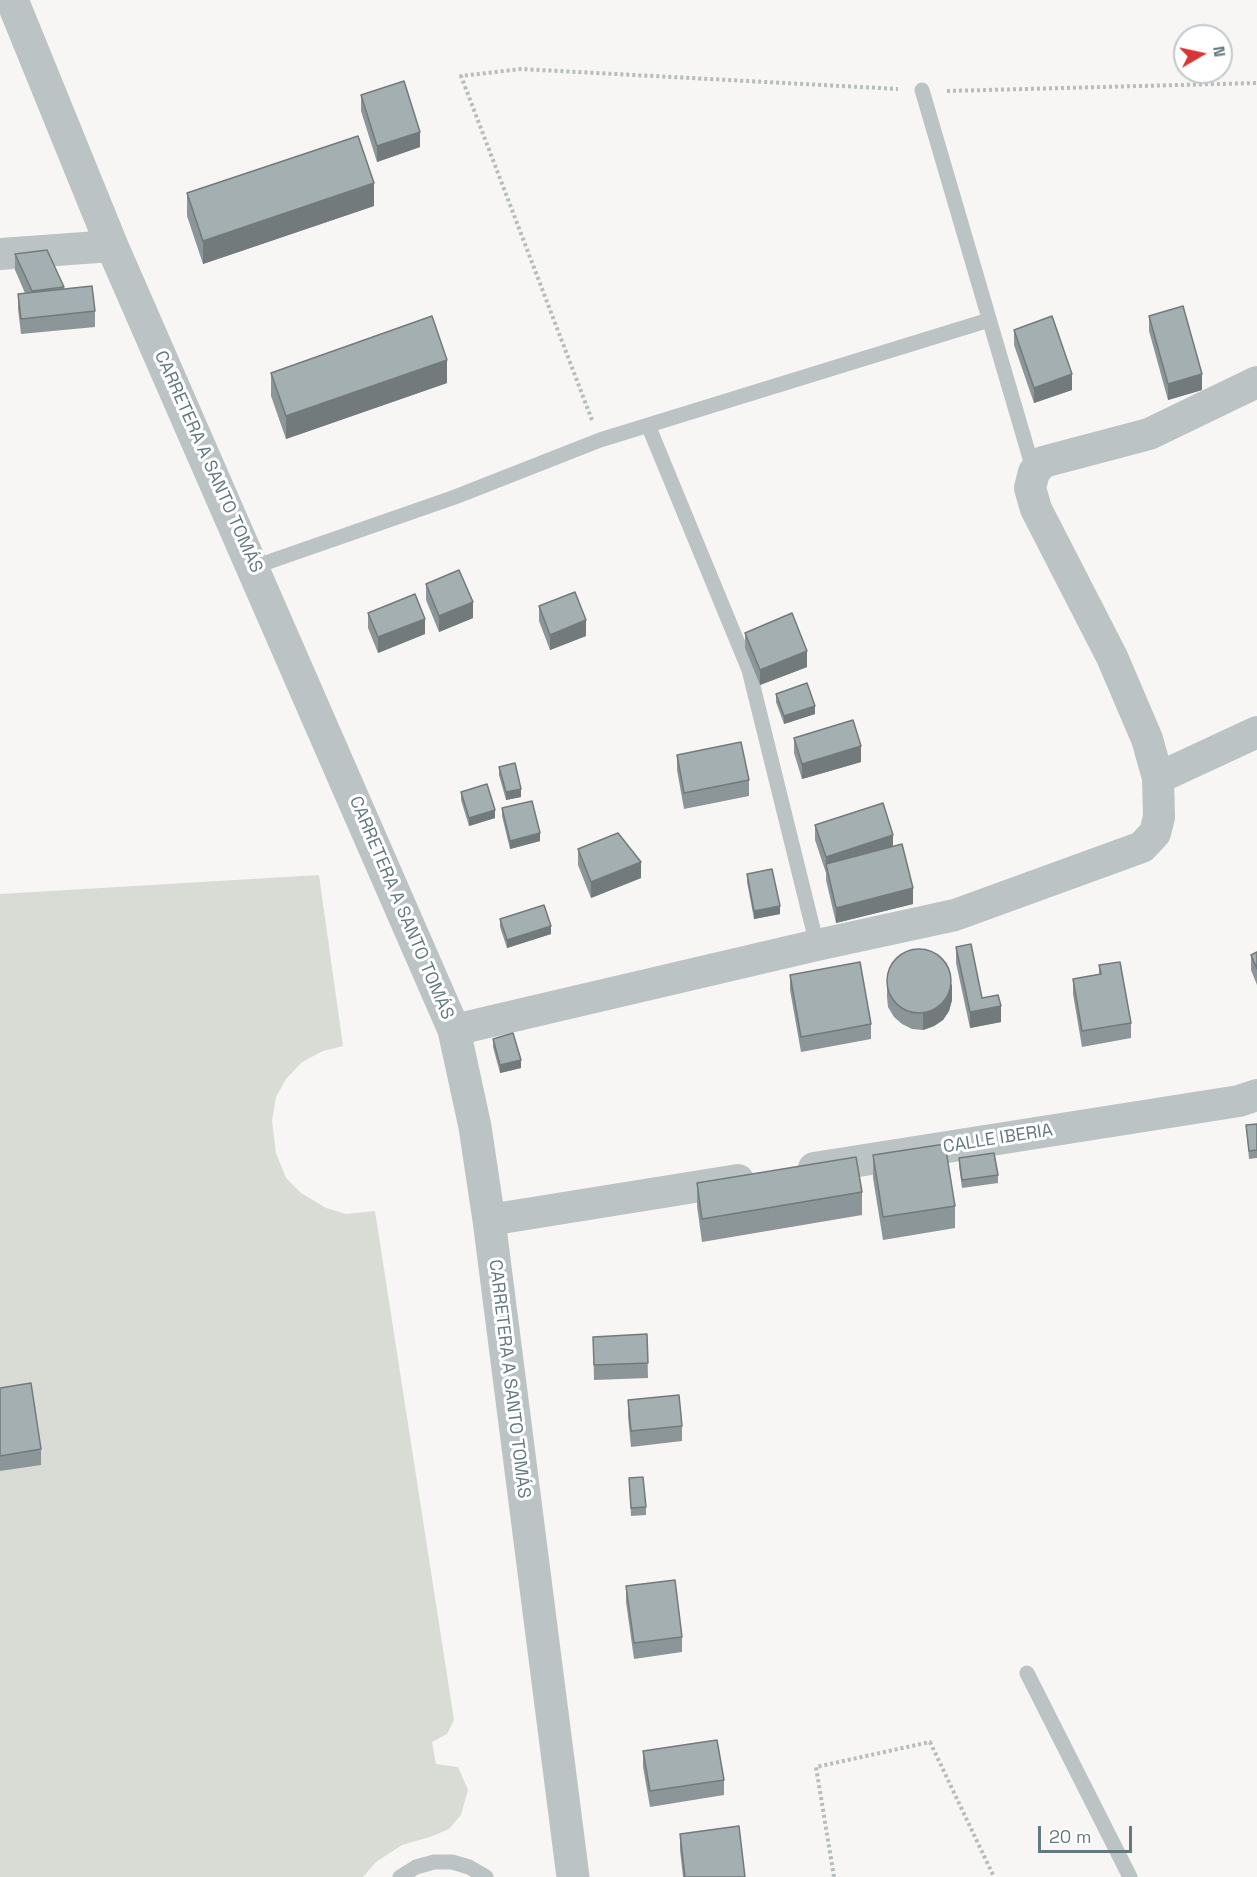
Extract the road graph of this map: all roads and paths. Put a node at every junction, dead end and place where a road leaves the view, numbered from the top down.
1 (12, 0) edge
2 (1257, 82) edge
3 (922, 90) junction
4 (112, 246) junction
5 (0, 254) edge
6 (989, 320) junction
7 (1257, 382) edge
8 (648, 425) junction
9 (600, 440) junction
10 (1034, 472) junction
11 (254, 567) junction
12 (1257, 732) edge
13 (1158, 778) junction
14 (817, 945) junction
15 (454, 1030) junction
16 (1257, 1095) edge
17 (489, 1220) junction
18 (1027, 1672) dead end
19 (400, 1877) edge
20 (486, 1877) edge
21 (573, 1877) edge
22 (834, 1877) edge
23 (994, 1877) edge
24 (1130, 1877) edge

1 - 4 street, CARRETERA A SANTO TOMÁS
2 - 3 path
3 - 6 lane
3 - 9 path
4 - 5 street
4 - 11 street, CARRETERA A SANTO TOMÁS
6 - 8 lane
6 - 10 lane
7 - 10 street
8 - 9 lane
8 - 14 lane
9 - 11 lane
10 - 13 street
11 - 15 street, CARRETERA A SANTO TOMÁS
12 - 13 street
13 - 14 street
14 - 15 street
15 - 17 street, CARRETERA A SANTO TOMÁS
16 - 17 street, CALLE IBERIA
17 - 21 street, CARRETERA A SANTO TOMÁS
18 - 24 lane
19 - 20 lane
22 - 23 path

